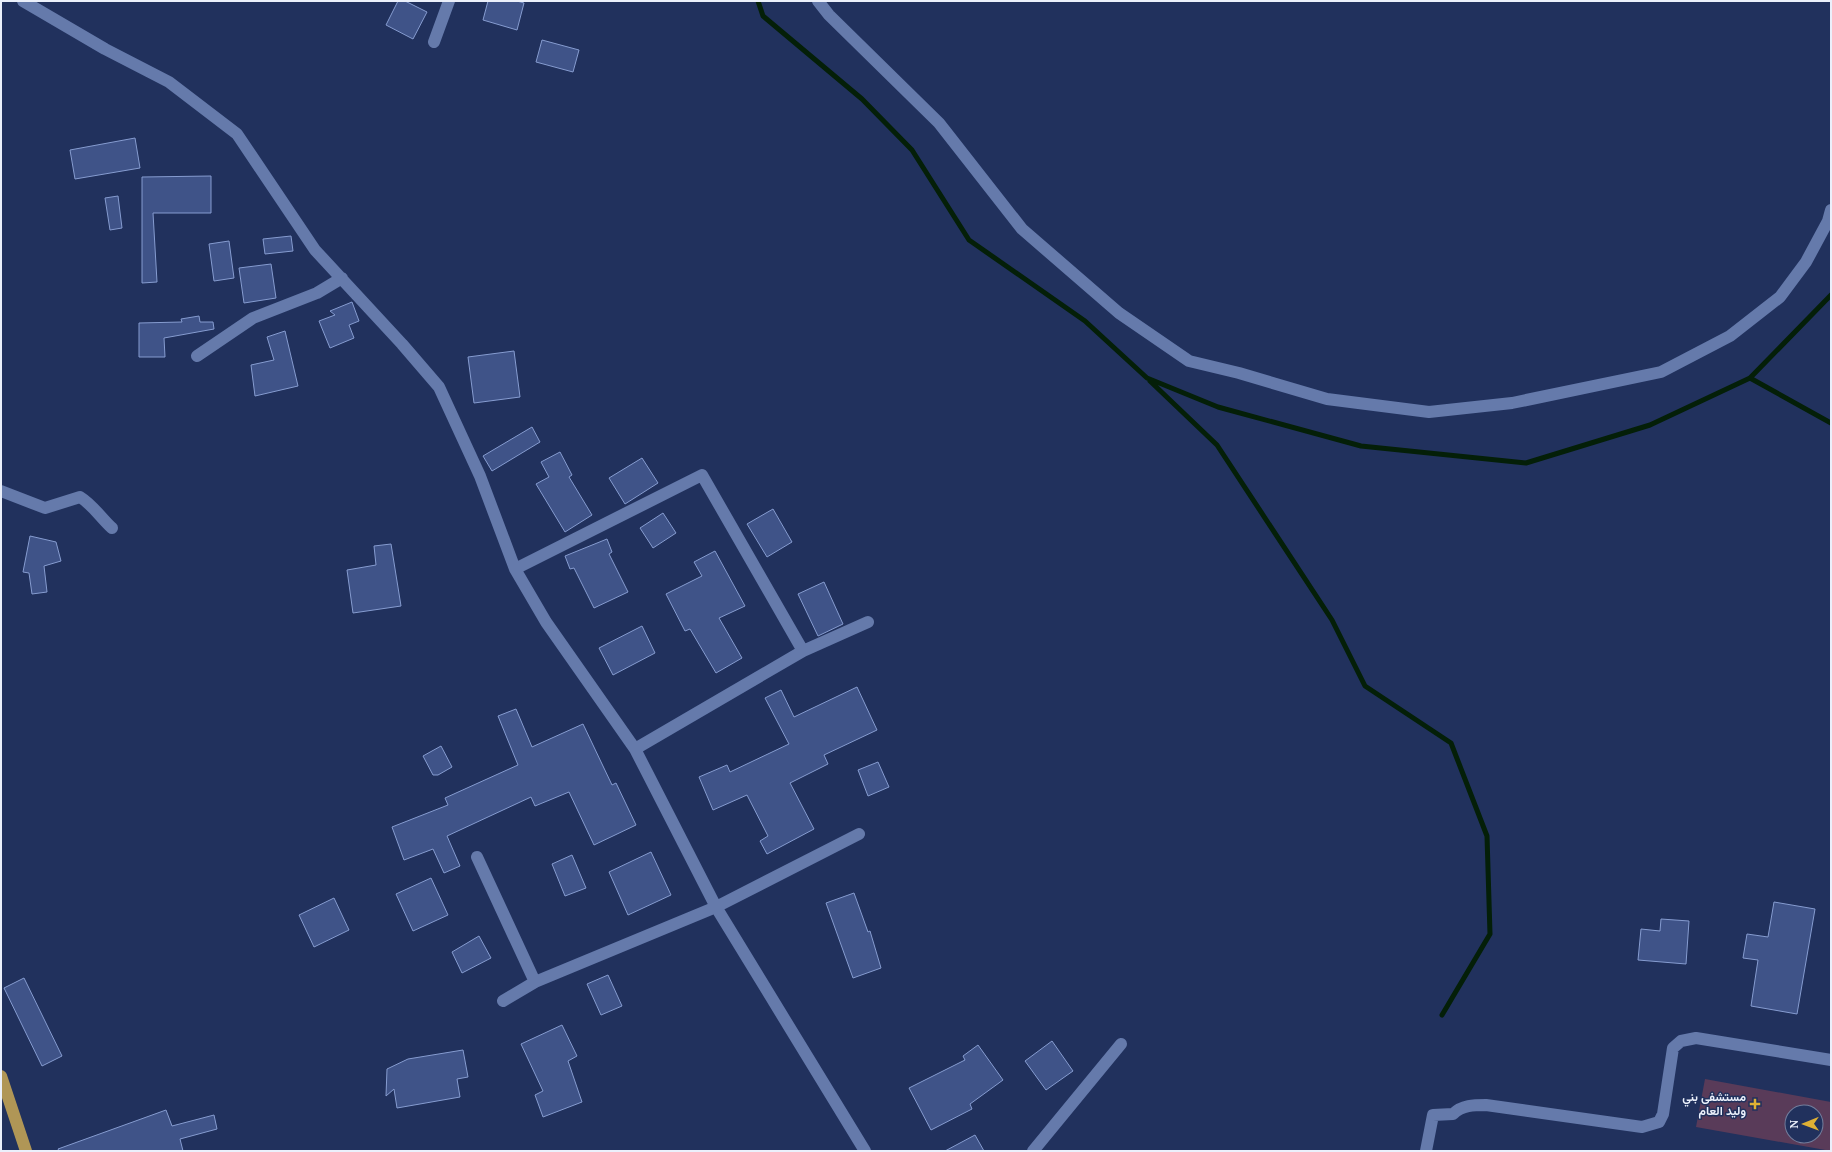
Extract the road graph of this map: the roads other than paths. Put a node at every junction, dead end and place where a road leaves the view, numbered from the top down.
1 (23, 1) edge
2 (450, 1) edge
3 (818, 1) edge
4 (434, 42) dead end
5 (1831, 210) edge
6 (342, 278) junction
7 (196, 356) dead end
8 (1, 490) edge
9 (112, 528) dead end
10 (515, 569) junction
11 (868, 622) dead end
12 (803, 652) junction
13 (635, 749) junction
14 (860, 834) dead end
15 (478, 857) dead end
16 (716, 907) junction
17 (535, 982) junction
18 (503, 1001) dead end
19 (1121, 1044) dead end
20 (1831, 1060) edge
21 (1, 1076) edge
22 (26, 1151) edge
23 (865, 1151) edge
24 (1033, 1151) edge
25 (1426, 1151) edge

1 - 6 street
2 - 4 street
3 - 5 street
6 - 7 street
6 - 10 street
8 - 9 street
10 - 12 street
10 - 13 street
11 - 12 street
12 - 13 street
13 - 16 street
14 - 16 street
15 - 17 street
16 - 17 street
16 - 23 street
17 - 18 street
19 - 24 street
20 - 25 street
21 - 22 highway

